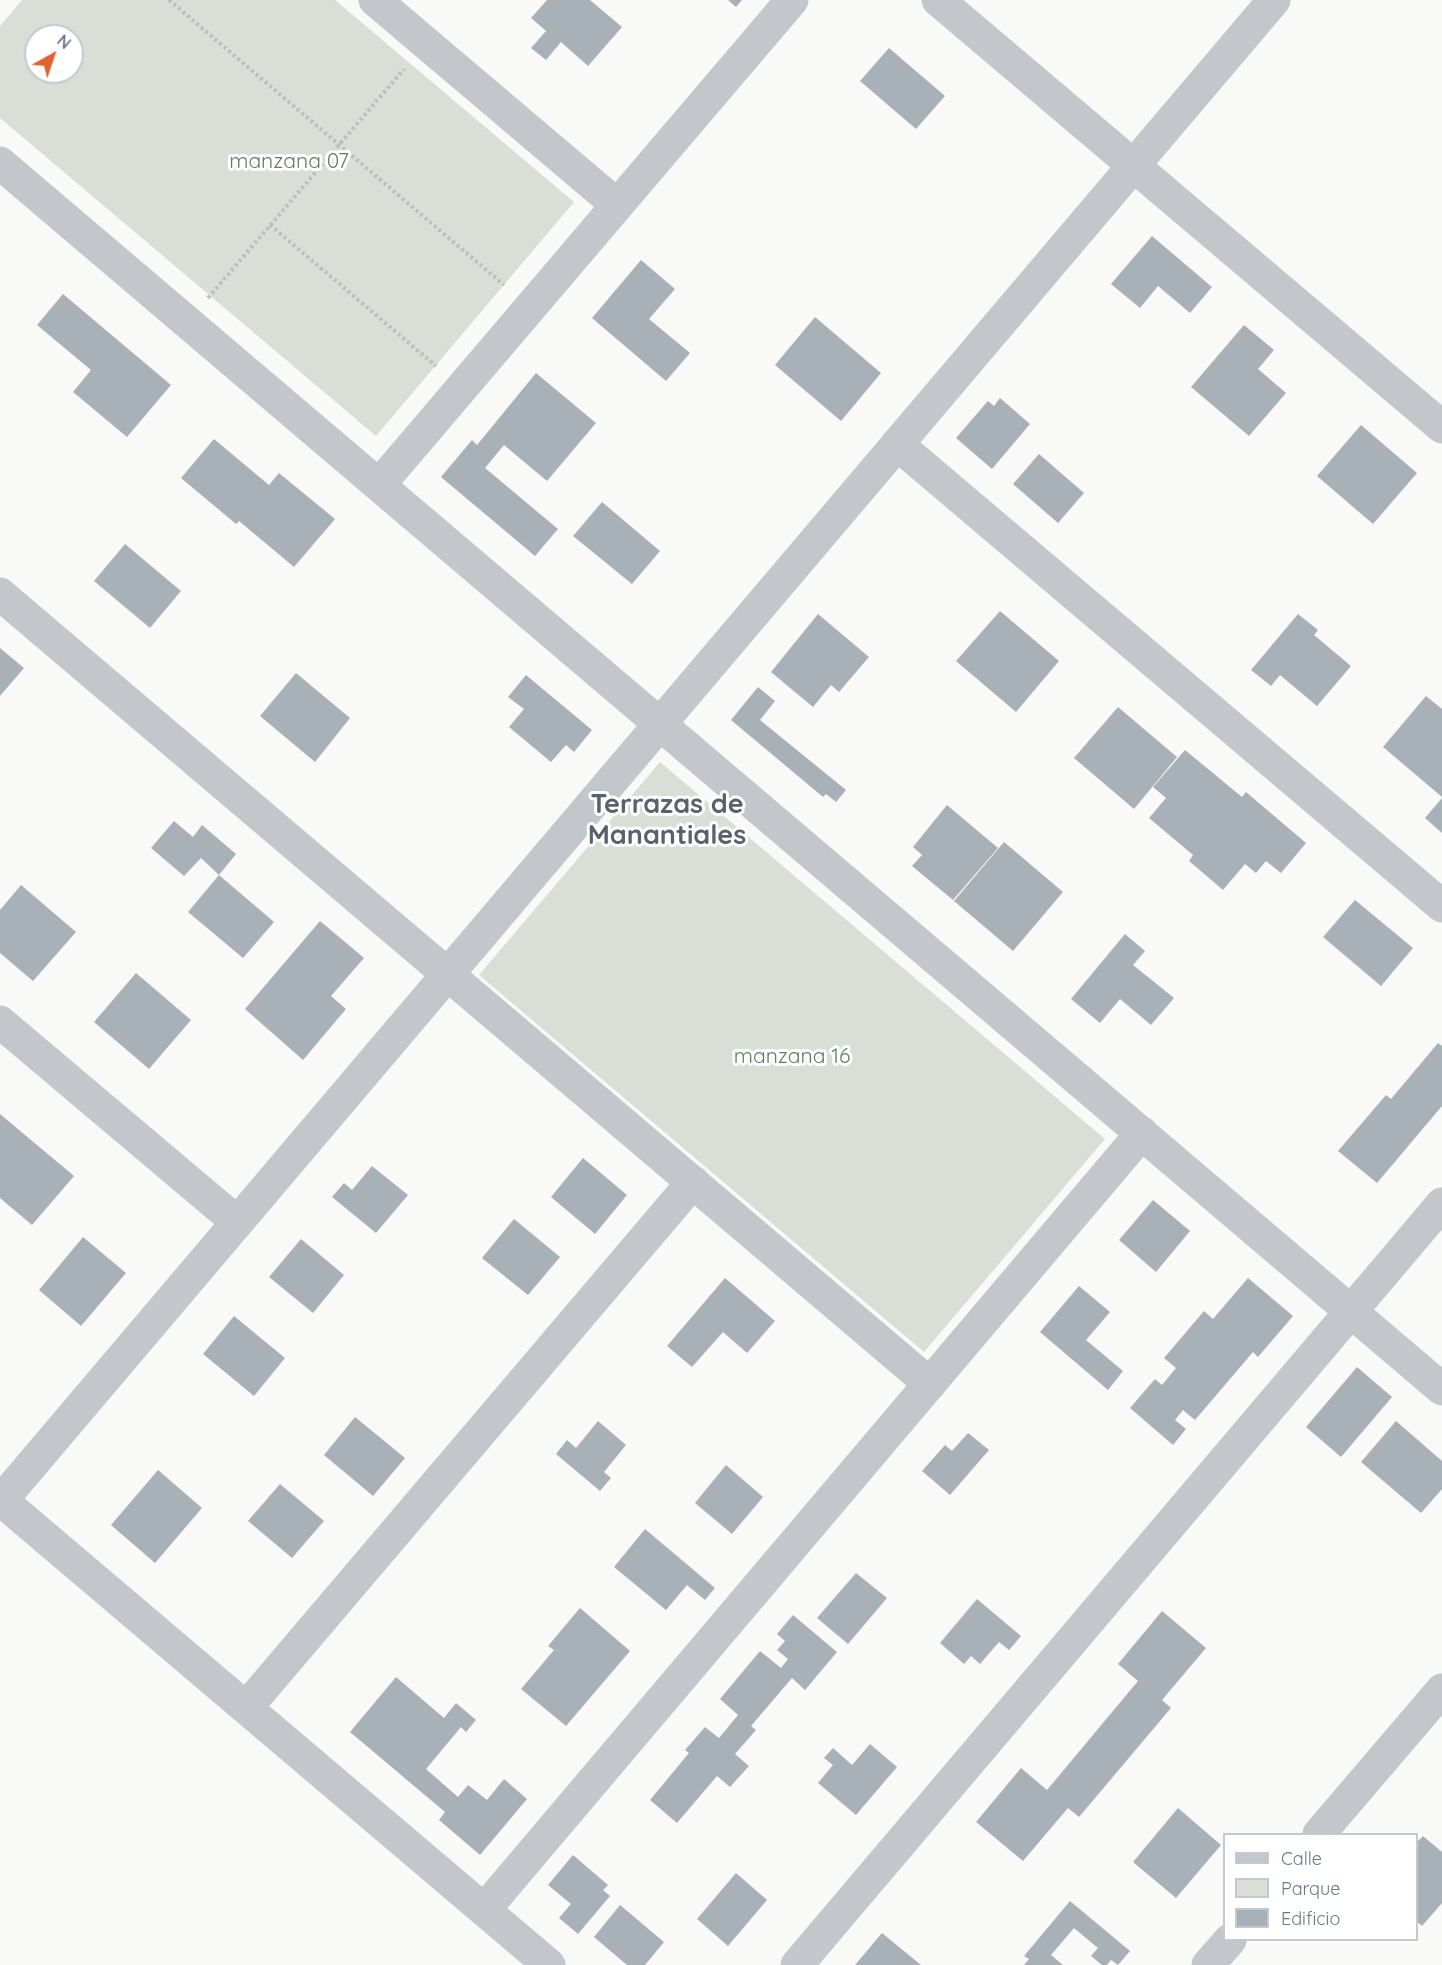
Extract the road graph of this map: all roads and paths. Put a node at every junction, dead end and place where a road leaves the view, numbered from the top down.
1 (169, 0) edge
2 (375, 0) edge
3 (792, 0) edge
4 (938, 0) edge
5 (1274, 0) edge
6 (425, 43) junction
7 (339, 145) junction
8 (0, 163) edge
9 (1133, 165) junction
10 (617, 205) junction
11 (270, 225) junction
12 (530, 307) junction
13 (187, 322) junction
14 (462, 388) junction
15 (1442, 427) edge
16 (897, 444) junction
17 (379, 485) junction
18 (0, 594) edge
19 (660, 724) junction
20 (1442, 906) edge
21 (448, 974) junction
22 (0, 1022) edge
23 (1142, 1133) junction
24 (693, 1182) junction
25 (1442, 1204) edge
26 (237, 1222) junction
27 (1351, 1311) junction
28 (930, 1383) junction
29 (1442, 1389) edge
30 (0, 1500) edge
31 (1442, 1690) edge
32 (246, 1708) junction
33 (1320, 1833) edge
34 (484, 1910) junction
35 (1229, 1941) edge
36 (549, 1965) edge
37 (797, 1965) edge
38 (1208, 1965) edge

1 - 7 path
2 - 6 street
3 - 10 street
4 - 9 street
5 - 9 street
6 - 7 path
6 - 10 street
7 - 11 path
7 - 12 path
8 - 13 street
9 - 15 street
9 - 16 street
10 - 12 street
11 - 13 path
11 - 14 path
12 - 14 street
13 - 17 street
14 - 17 street
16 - 19 street
16 - 20 street
17 - 19 street
18 - 21 street
19 - 21 street
19 - 23 street
21 - 24 street
21 - 26 street
22 - 26 street
23 - 27 street
23 - 28 street
24 - 28 street
24 - 32 street
25 - 27 street
26 - 30 street
27 - 29 street
27 - 37 street
28 - 34 street
30 - 32 street
31 - 33 street
32 - 34 street
34 - 36 street
35 - 38 street

